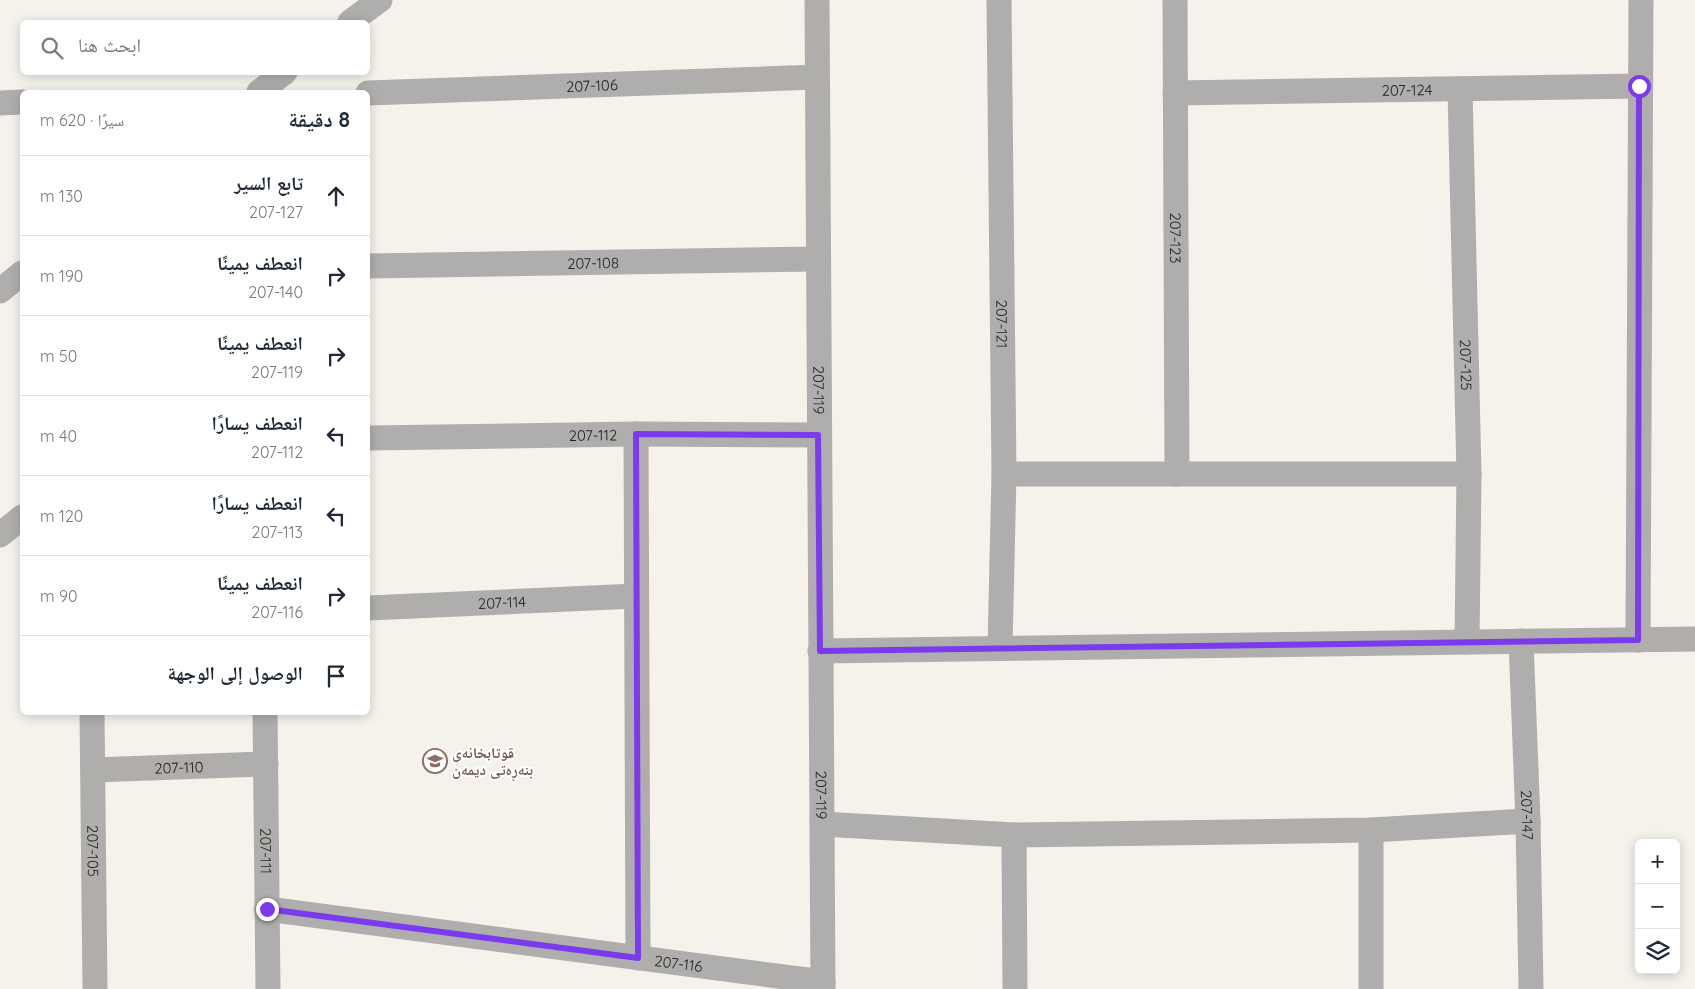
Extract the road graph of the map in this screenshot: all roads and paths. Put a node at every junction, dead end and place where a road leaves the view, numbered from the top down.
1 (380, 0) edge
2 (816, 0) edge
3 (1000, 0) edge
4 (1174, 0) edge
5 (1641, 0) edge
6 (353, 20) edge
7 (281, 75) edge
8 (817, 77) junction
9 (1639, 86) junction
10 (1460, 89) junction
11 (262, 90) edge
12 (370, 93) edge
13 (1175, 93) junction
14 (20, 102) edge
15 (0, 103) edge
16 (818, 259) junction
17 (370, 266) edge
18 (20, 275) edge
19 (0, 291) edge
20 (636, 434) junction
21 (818, 435) junction
22 (370, 438) edge
23 (1004, 474) junction
24 (1177, 474) junction
25 (1469, 474) junction
26 (20, 519) edge
27 (0, 535) edge
28 (636, 596) junction
29 (370, 608) edge
30 (1695, 639) edge
31 (1638, 640) junction
32 (1520, 641) junction
33 (1467, 642) junction
34 (1000, 648) junction
35 (820, 651) junction
36 (92, 715) edge
37 (265, 715) edge
38 (266, 764) junction
39 (93, 770) junction
40 (1528, 822) junction
41 (822, 824) junction
42 (1371, 830) junction
43 (1014, 835) junction
44 (267, 909) junction
45 (638, 958) junction
46 (823, 985) edge
47 (95, 989) edge
48 (268, 989) edge
49 (1015, 989) edge
50 (1371, 989) edge
51 (1531, 989) edge

1 - 6 street
2 - 8 street, 207-119
3 - 23 street, 207-121
4 - 13 street, 207-123
5 - 9 street
7 - 11 street
8 - 12 street, 207-106
8 - 16 street, 207-119
9 - 10 street, 207-124
9 - 31 street
10 - 13 street, 207-124
10 - 25 street, 207-125
13 - 24 street, 207-123
14 - 15 street
16 - 17 street, 207-108
16 - 21 street, 207-119
18 - 19 street
20 - 21 street, 207-112
20 - 22 street, 207-112
20 - 28 street
21 - 35 street, 207-119
23 - 24 street
23 - 34 street, 207-121
24 - 25 street
25 - 33 street, 207-125
26 - 27 street
28 - 29 street, 207-114
28 - 45 street
30 - 31 street
31 - 32 street
32 - 33 street
32 - 40 street, 207-147
33 - 34 street
34 - 35 street
35 - 41 street, 207-119
36 - 39 street, 207-105
37 - 38 street, 207-111
38 - 39 street, 207-110
38 - 44 street, 207-111
39 - 47 street, 207-105
40 - 42 street
40 - 51 street, 207-147
41 - 43 street
41 - 46 street, 207-119
42 - 43 street
42 - 50 street
43 - 49 street
44 - 45 street, 207-116
44 - 48 street, 207-111
45 - 46 street, 207-116

